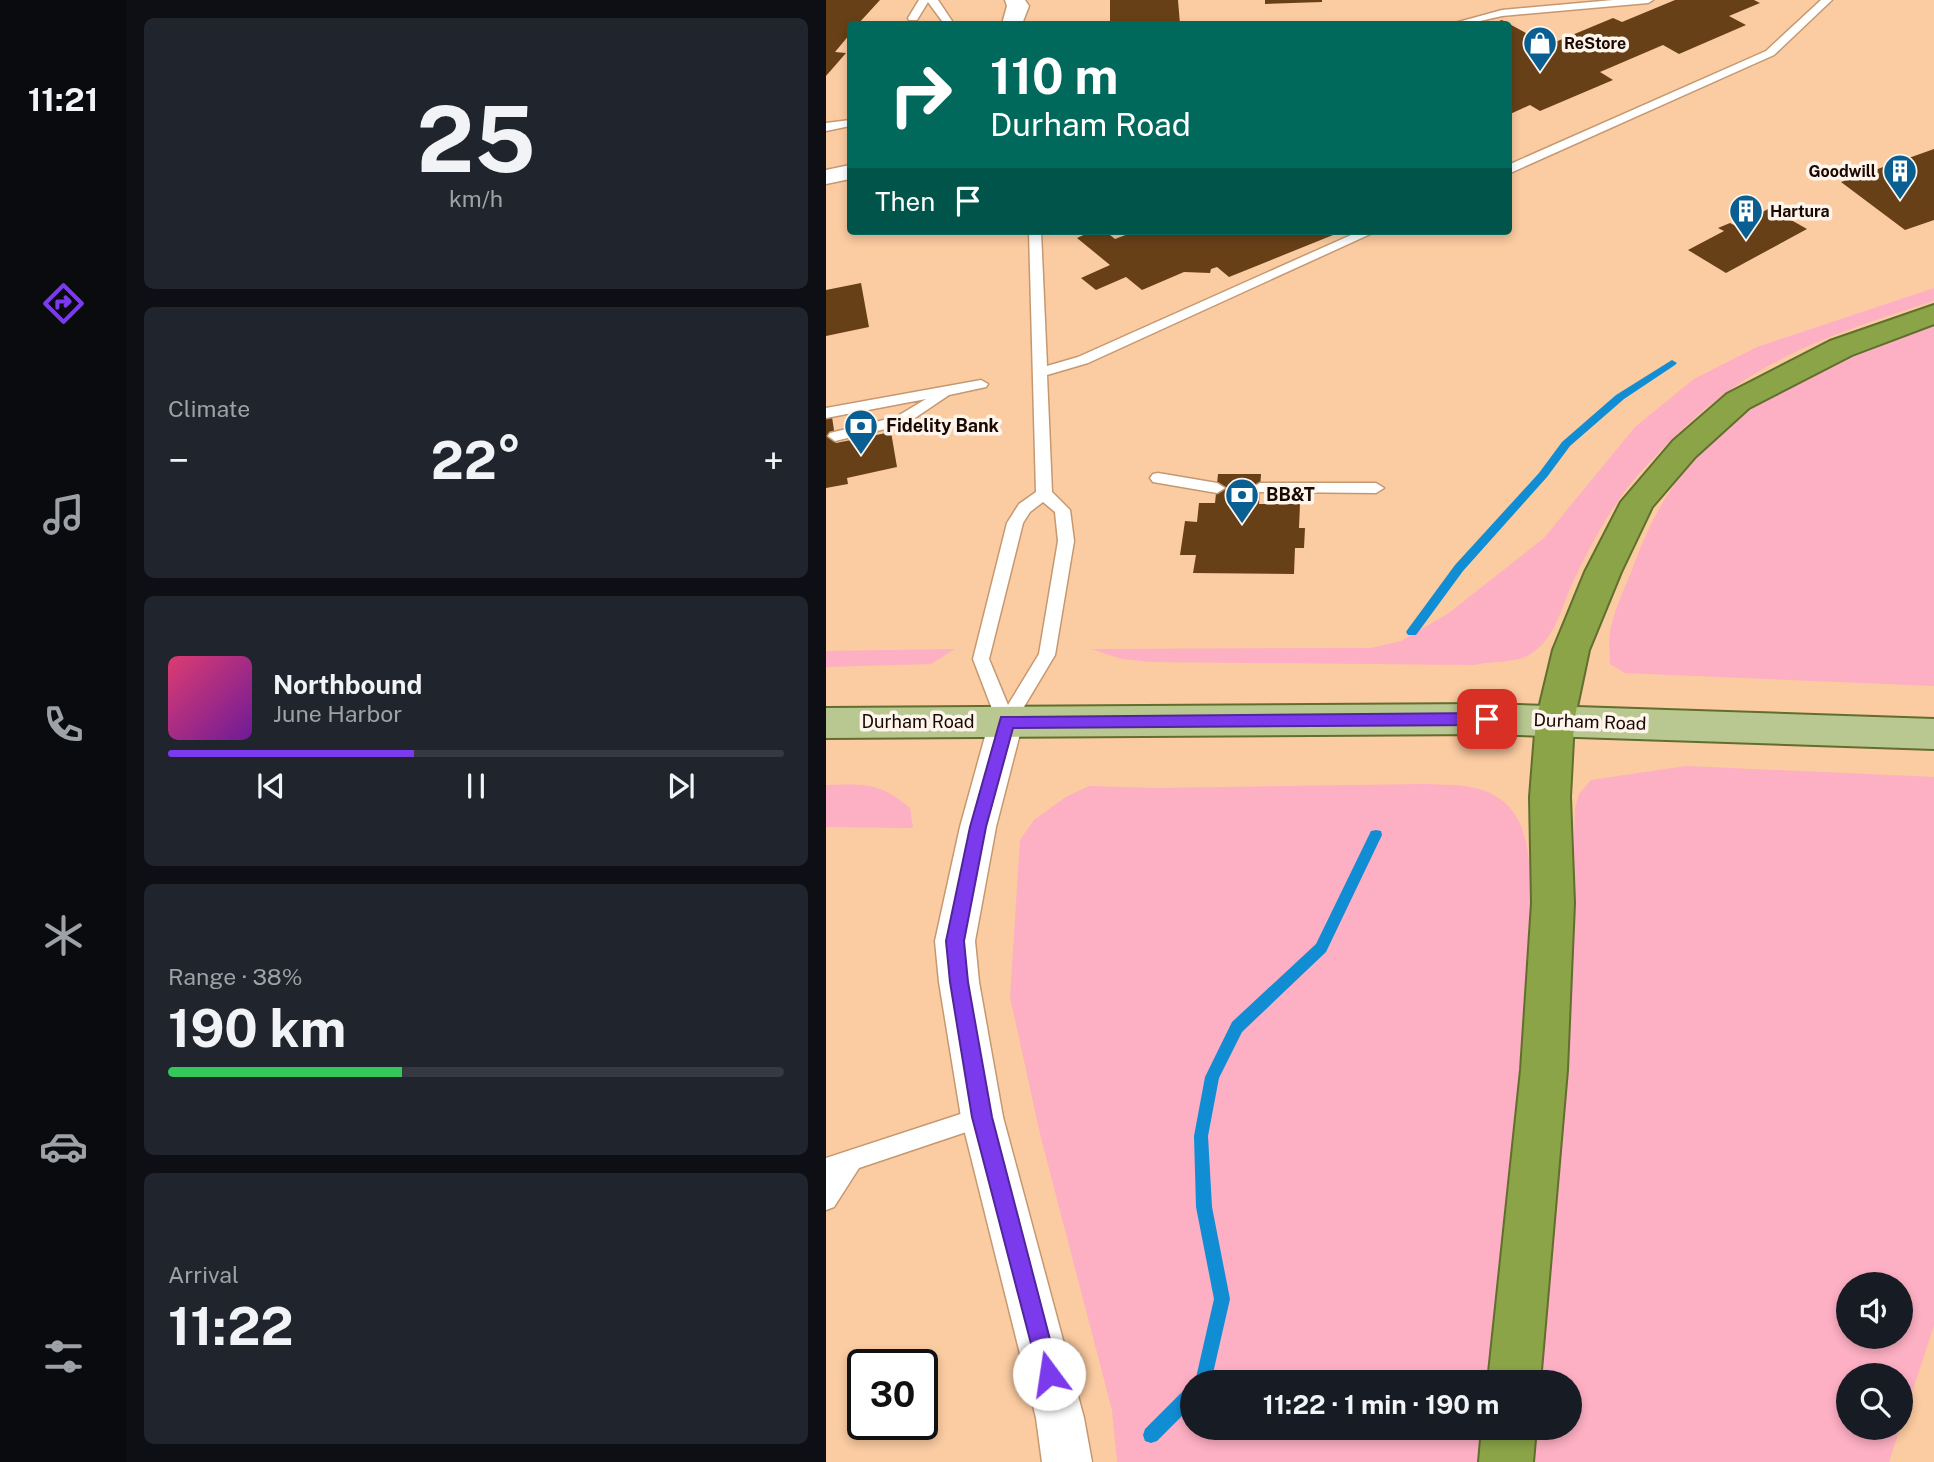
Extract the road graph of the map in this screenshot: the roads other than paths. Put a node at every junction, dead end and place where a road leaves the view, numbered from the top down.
1 (925, 0) edge
2 (932, 0) edge
3 (1016, 0) edge
4 (1648, 0) edge
5 (1828, 0) edge
6 (912, 18) dead end
7 (947, 21) edge
8 (1013, 21) edge
9 (1469, 21) edge
10 (847, 124) edge
11 (826, 127) edge
12 (1512, 168) edge
13 (847, 173) edge
14 (826, 177) edge
15 (1035, 235) edge
16 (1362, 235) edge
17 (1934, 314) edge
18 (1040, 373) junction
19 (981, 384) dead end
20 (954, 389) junction
21 (826, 413) edge
22 (835, 436) dead end
23 (1158, 478) dead end
24 (1217, 488) dead end
25 (1260, 488) dead end
26 (1376, 488) dead end
27 (1044, 494) junction
28 (1555, 721) junction
29 (1006, 722) junction
30 (826, 723) edge
31 (1934, 734) edge
32 (982, 1117) junction
33 (852, 1159) junction
34 (826, 1168) edge
35 (826, 1199) edge
36 (1515, 1370) edge
37 (1508, 1440) edge
38 (1067, 1462) edge
39 (1506, 1462) edge

1 - 6 lane
2 - 7 lane
3 - 8 street
4 - 9 lane
5 - 12 lane
10 - 11 lane
13 - 14 street
15 - 18 lane
16 - 18 lane
17 - 28 highway
18 - 27 lane
19 - 20 lane
20 - 21 lane
20 - 22 lane
23 - 24 lane
25 - 26 lane
27 - 29 lane
27 - 29 lane
28 - 29 main road, Durham Road
28 - 31 main road, Durham Road
28 - 36 highway
29 - 30 main road, Durham Road
29 - 32 street
32 - 33 lane
32 - 38 street
33 - 34 lane
33 - 35 lane
37 - 39 highway

